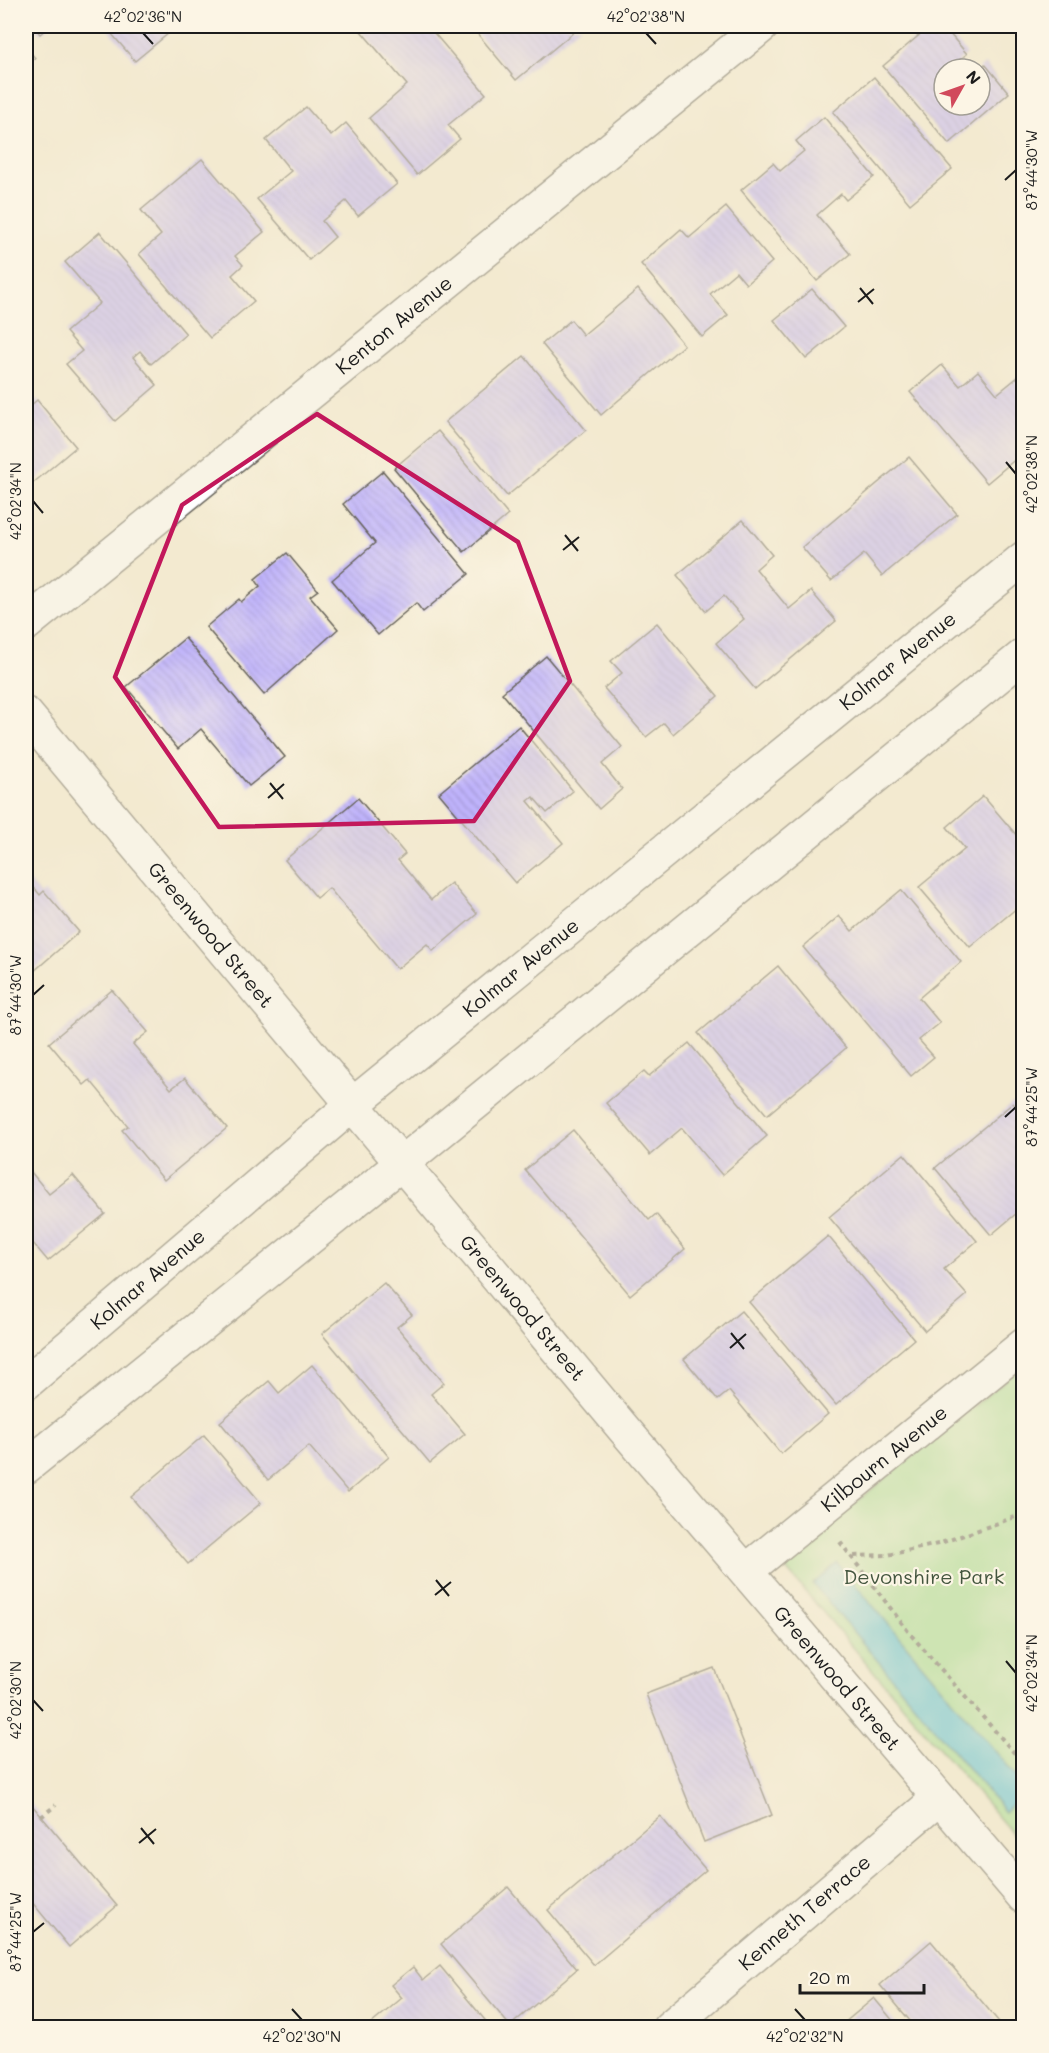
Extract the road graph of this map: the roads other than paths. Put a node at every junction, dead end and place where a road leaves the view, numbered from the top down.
1 (762, 26) edge
2 (1023, 558) edge
3 (26, 624) edge
4 (1023, 655) edge
5 (26, 714) edge
6 (351, 1106) junction
7 (401, 1164) junction
8 (1023, 1345) edge
9 (26, 1383) edge
10 (26, 1467) edge
11 (746, 1571) junction
12 (939, 1798) junction
13 (1023, 1897) edge
14 (669, 2028) edge

1 - 3 street, Kenton Avenue
2 - 6 street, Kolmar Avenue
4 - 7 street
5 - 6 street, Greenwood Street
6 - 7 street, Greenwood Street
6 - 9 street, Kolmar Avenue
7 - 10 street
7 - 11 street, Greenwood Street
8 - 11 street, Kilbourn Avenue
11 - 12 street, Greenwood Street
12 - 13 street, Greenwood Street
12 - 14 street, Kenneth Terrace

